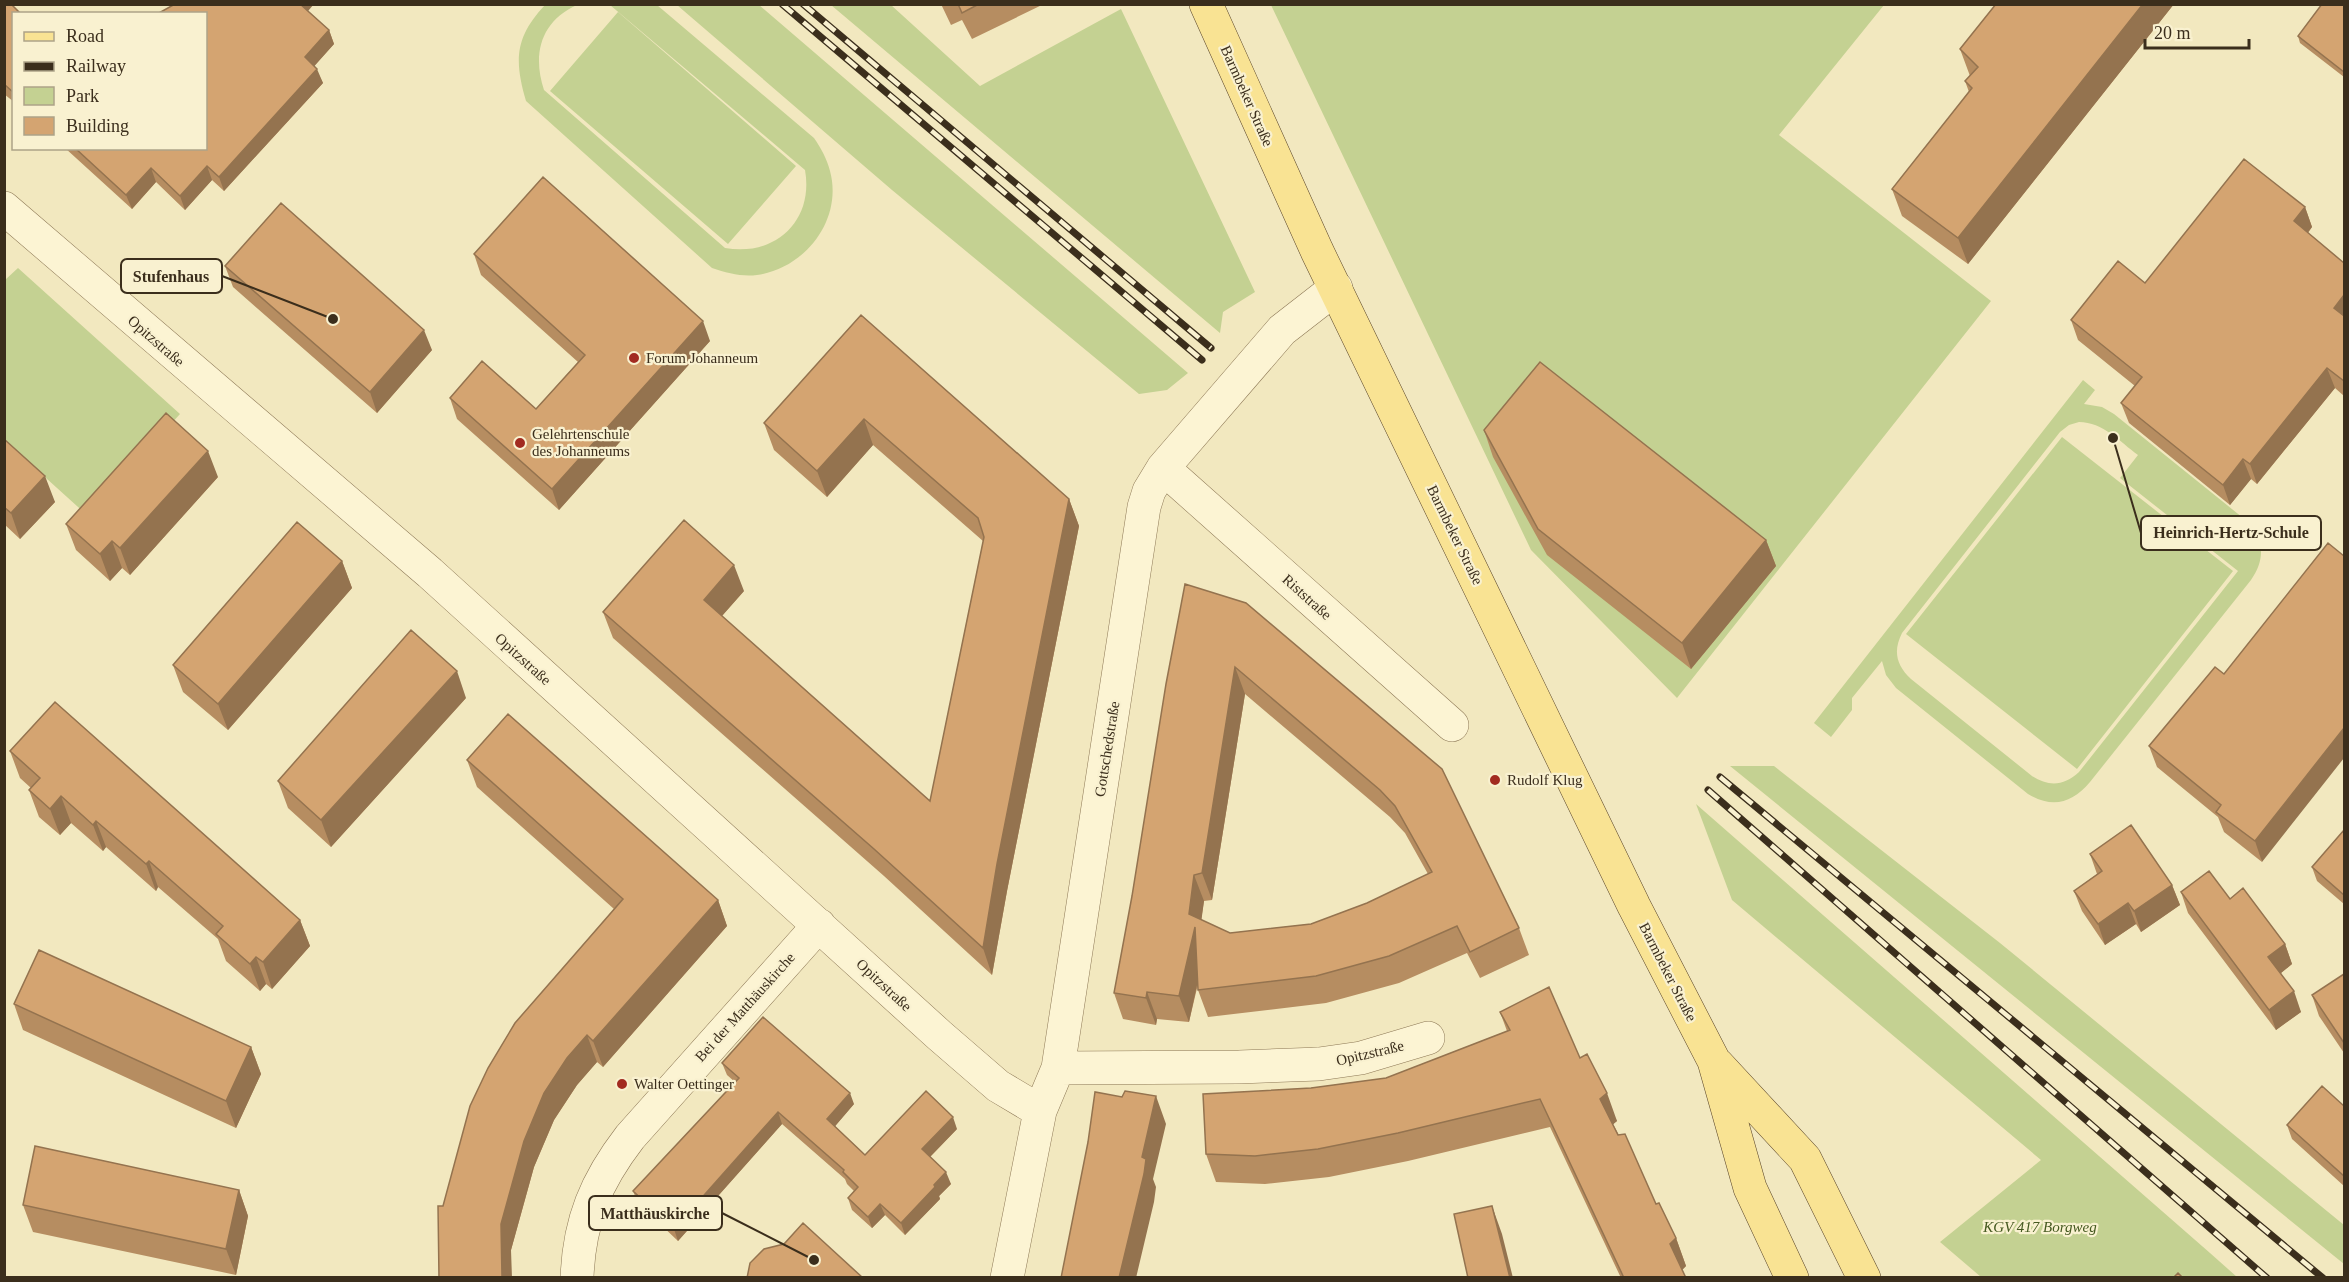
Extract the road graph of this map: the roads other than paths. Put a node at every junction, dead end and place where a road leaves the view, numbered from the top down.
1 (1206, 4) edge
2 (10, 225) edge
3 (1336, 288) junction
4 (1163, 468) junction
5 (1452, 724) dead end
6 (819, 924) junction
7 (1428, 1038) dead end
8 (1714, 1061) junction
9 (1058, 1068) junction
10 (1040, 1110) junction
11 (577, 1278) edge
12 (1007, 1278) edge
13 (1792, 1278) edge
14 (1864, 1278) edge

1 - 3 main road, Barmbeker Straße
2 - 6 street, Opitzstraße
3 - 4 street, Gottschedstraße
3 - 8 main road, Barmbeker Straße
4 - 5 street, Riststraße
4 - 9 street, Gottschedstraße
6 - 10 street, Opitzstraße
6 - 11 street, Bei der Matthäuskirche
7 - 9 street, Opitzstraße
8 - 13 main road, Barmbeker Straße
8 - 14 main road, Barmbeker Straße
9 - 10 street, Gottschedstraße
10 - 12 street, Gottschedstraße

